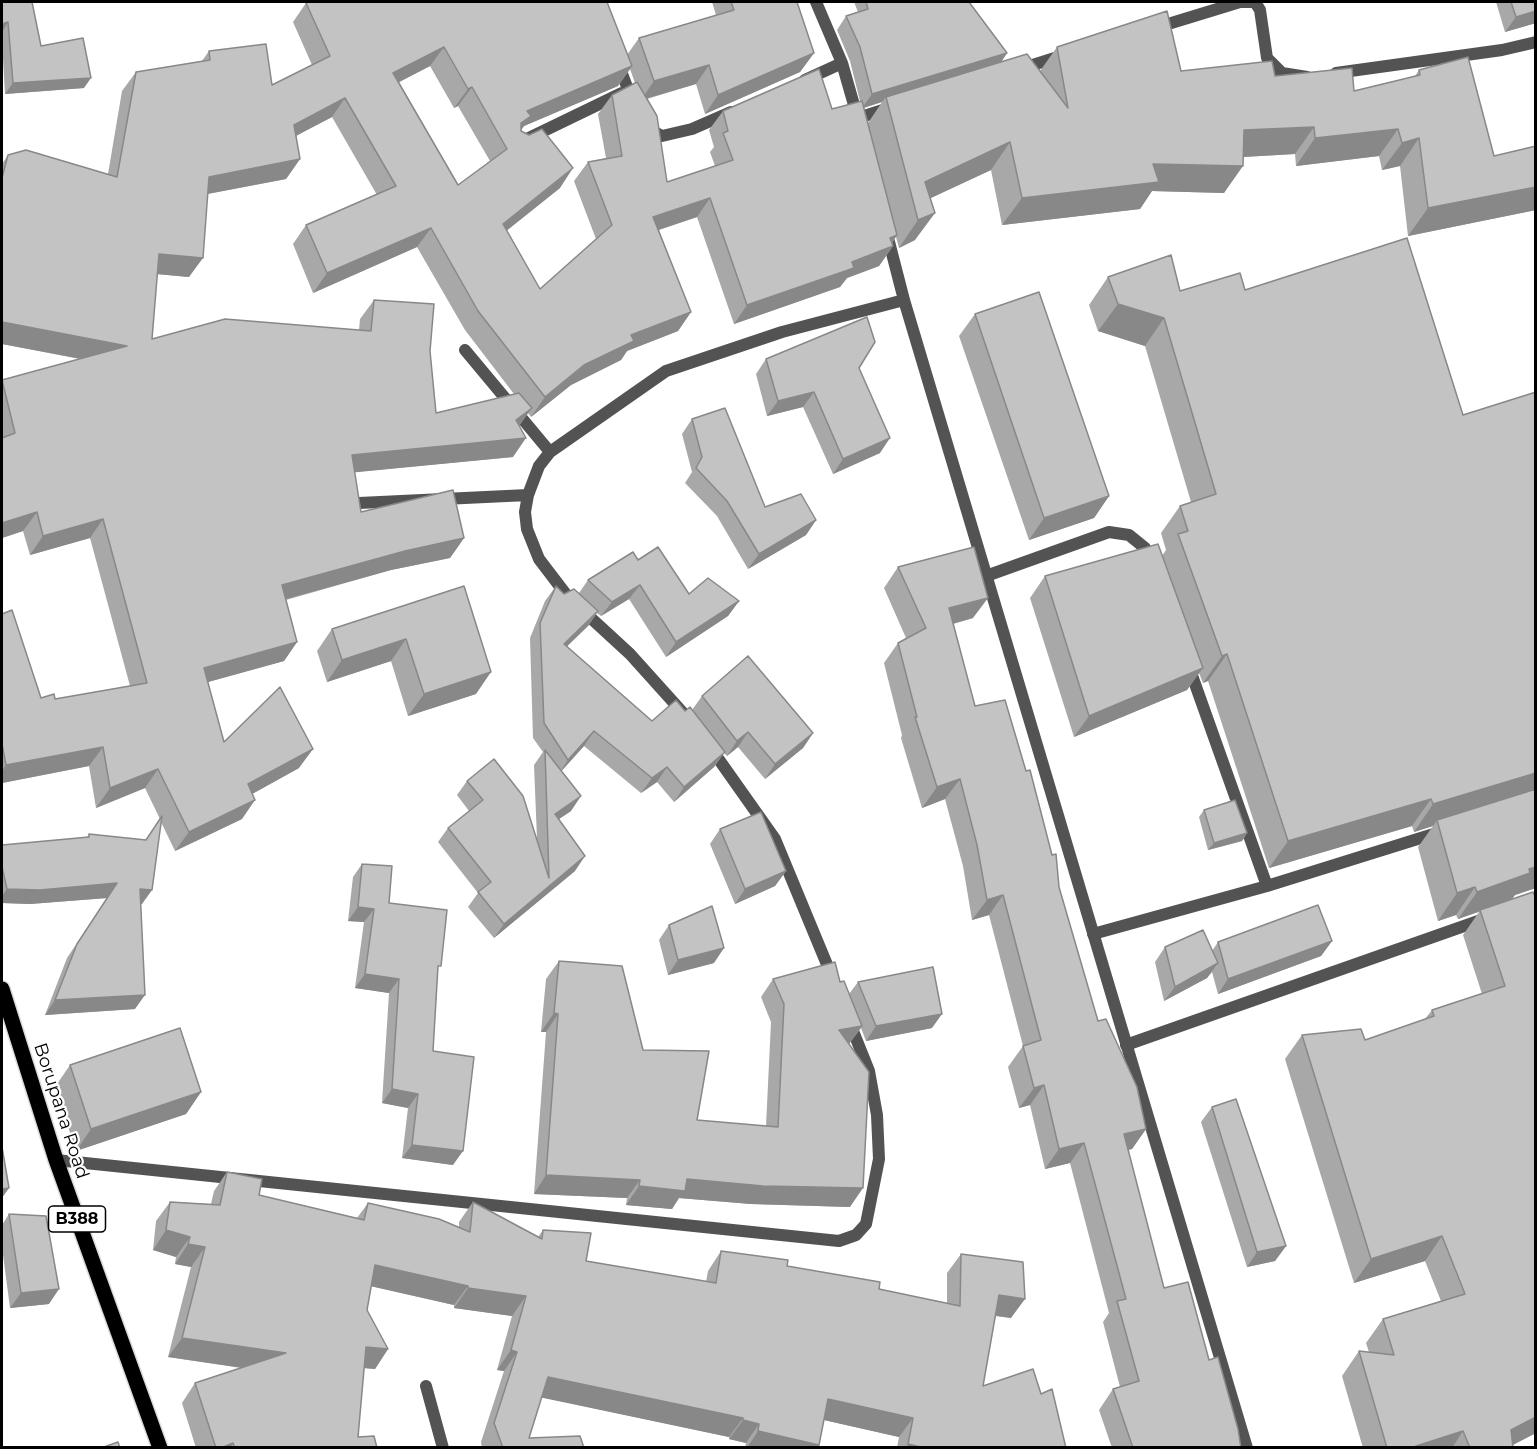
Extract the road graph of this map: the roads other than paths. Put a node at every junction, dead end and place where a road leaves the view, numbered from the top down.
1 (816, 2) edge
2 (1139, 33) edge
3 (1536, 42) edge
4 (612, 46) edge
5 (1071, 53) edge
6 (842, 63) junction
7 (1004, 74) edge
8 (788, 87) edge
9 (628, 90) junction
10 (903, 104) edge
11 (745, 106) edge
12 (514, 146) edge
13 (884, 220) edge
14 (904, 300) junction
15 (465, 350) dead end
16 (550, 452) junction
17 (528, 495) junction
18 (359, 503) edge
19 (1153, 570) edge
20 (986, 576) junction
21 (1186, 659) edge
22 (1457, 826) edge
23 (1267, 886) junction
24 (1501, 913) edge
25 (1093, 934) junction
26 (2, 989) edge
27 (1126, 1045) junction
28 (56, 1160) junction
29 (426, 1386) dead end
30 (160, 1448) edge
31 (443, 1448) edge
32 (1247, 1448) edge

1 - 6 street
2 - 3 street
4 - 9 street
5 - 7 street
6 - 8 street
6 - 10 street
9 - 11 street
9 - 12 street
13 - 14 street
14 - 16 street
14 - 20 street
15 - 16 street
16 - 17 street
17 - 18 street
17 - 28 street
19 - 20 street
20 - 25 street
21 - 23 street
22 - 23 street
23 - 25 street
24 - 27 street
25 - 27 street
26 - 28 main road, Borupana Road / B388
27 - 32 street
28 - 30 main road, Borupana Road / B388
29 - 31 street

